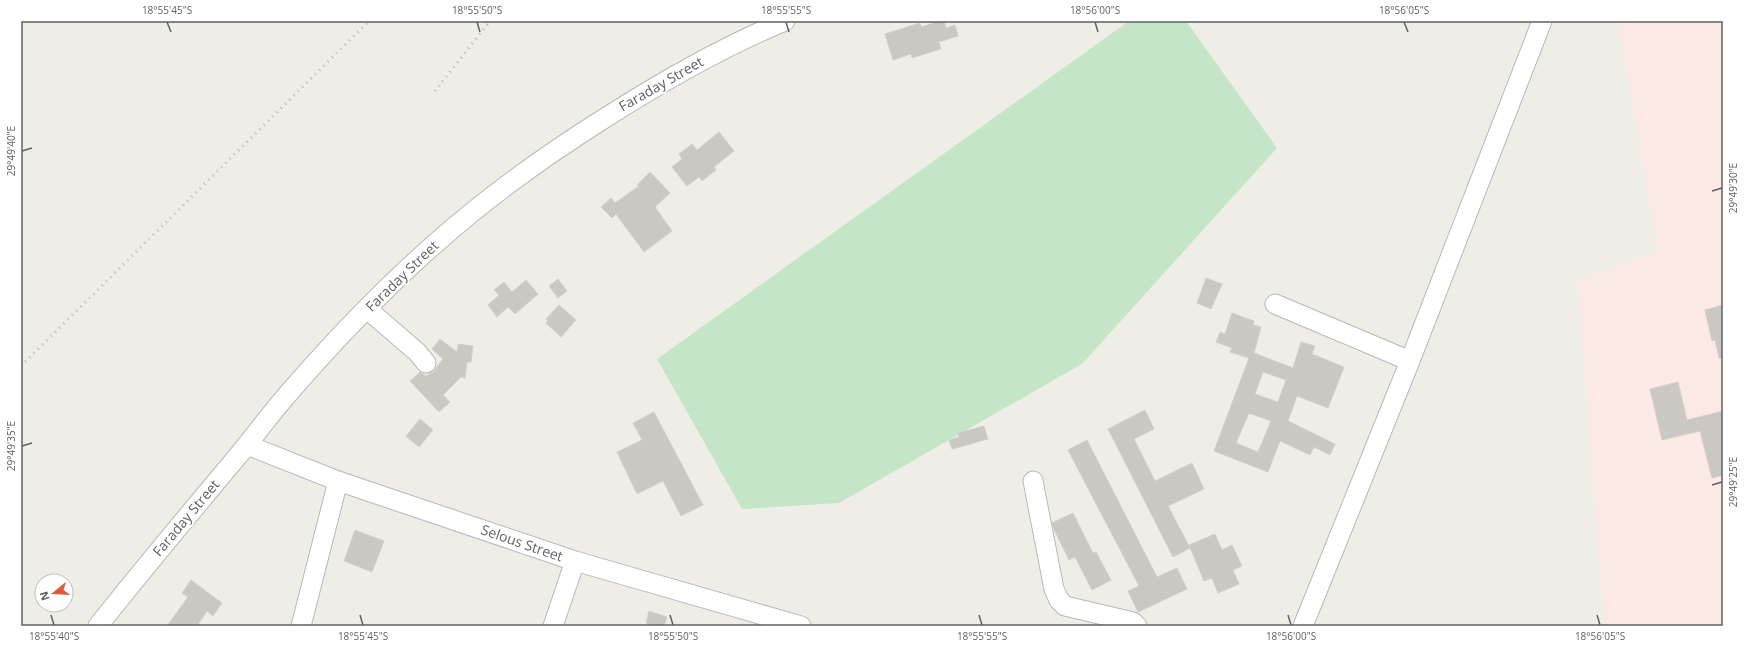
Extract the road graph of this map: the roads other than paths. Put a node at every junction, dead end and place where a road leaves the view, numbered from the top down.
1 (785, 21) edge
2 (1542, 21) edge
3 (1275, 304) dead end
4 (367, 309) junction
5 (1410, 361) junction
6 (426, 363) dead end
7 (247, 445) junction
8 (338, 481) junction
9 (1033, 481) dead end
10 (575, 561) junction
11 (98, 626) edge
12 (301, 626) edge
13 (553, 626) edge
14 (801, 626) edge
15 (1137, 626) edge
16 (1303, 626) edge

1 - 4 street, Faraday Street
2 - 5 street
3 - 5 street
4 - 6 street
4 - 7 street, Faraday Street
5 - 16 street
7 - 8 street, Selous Street
7 - 11 street, Faraday Street
8 - 10 street, Selous Street
8 - 12 street
9 - 15 street
10 - 13 street
10 - 14 street, Selous Street

